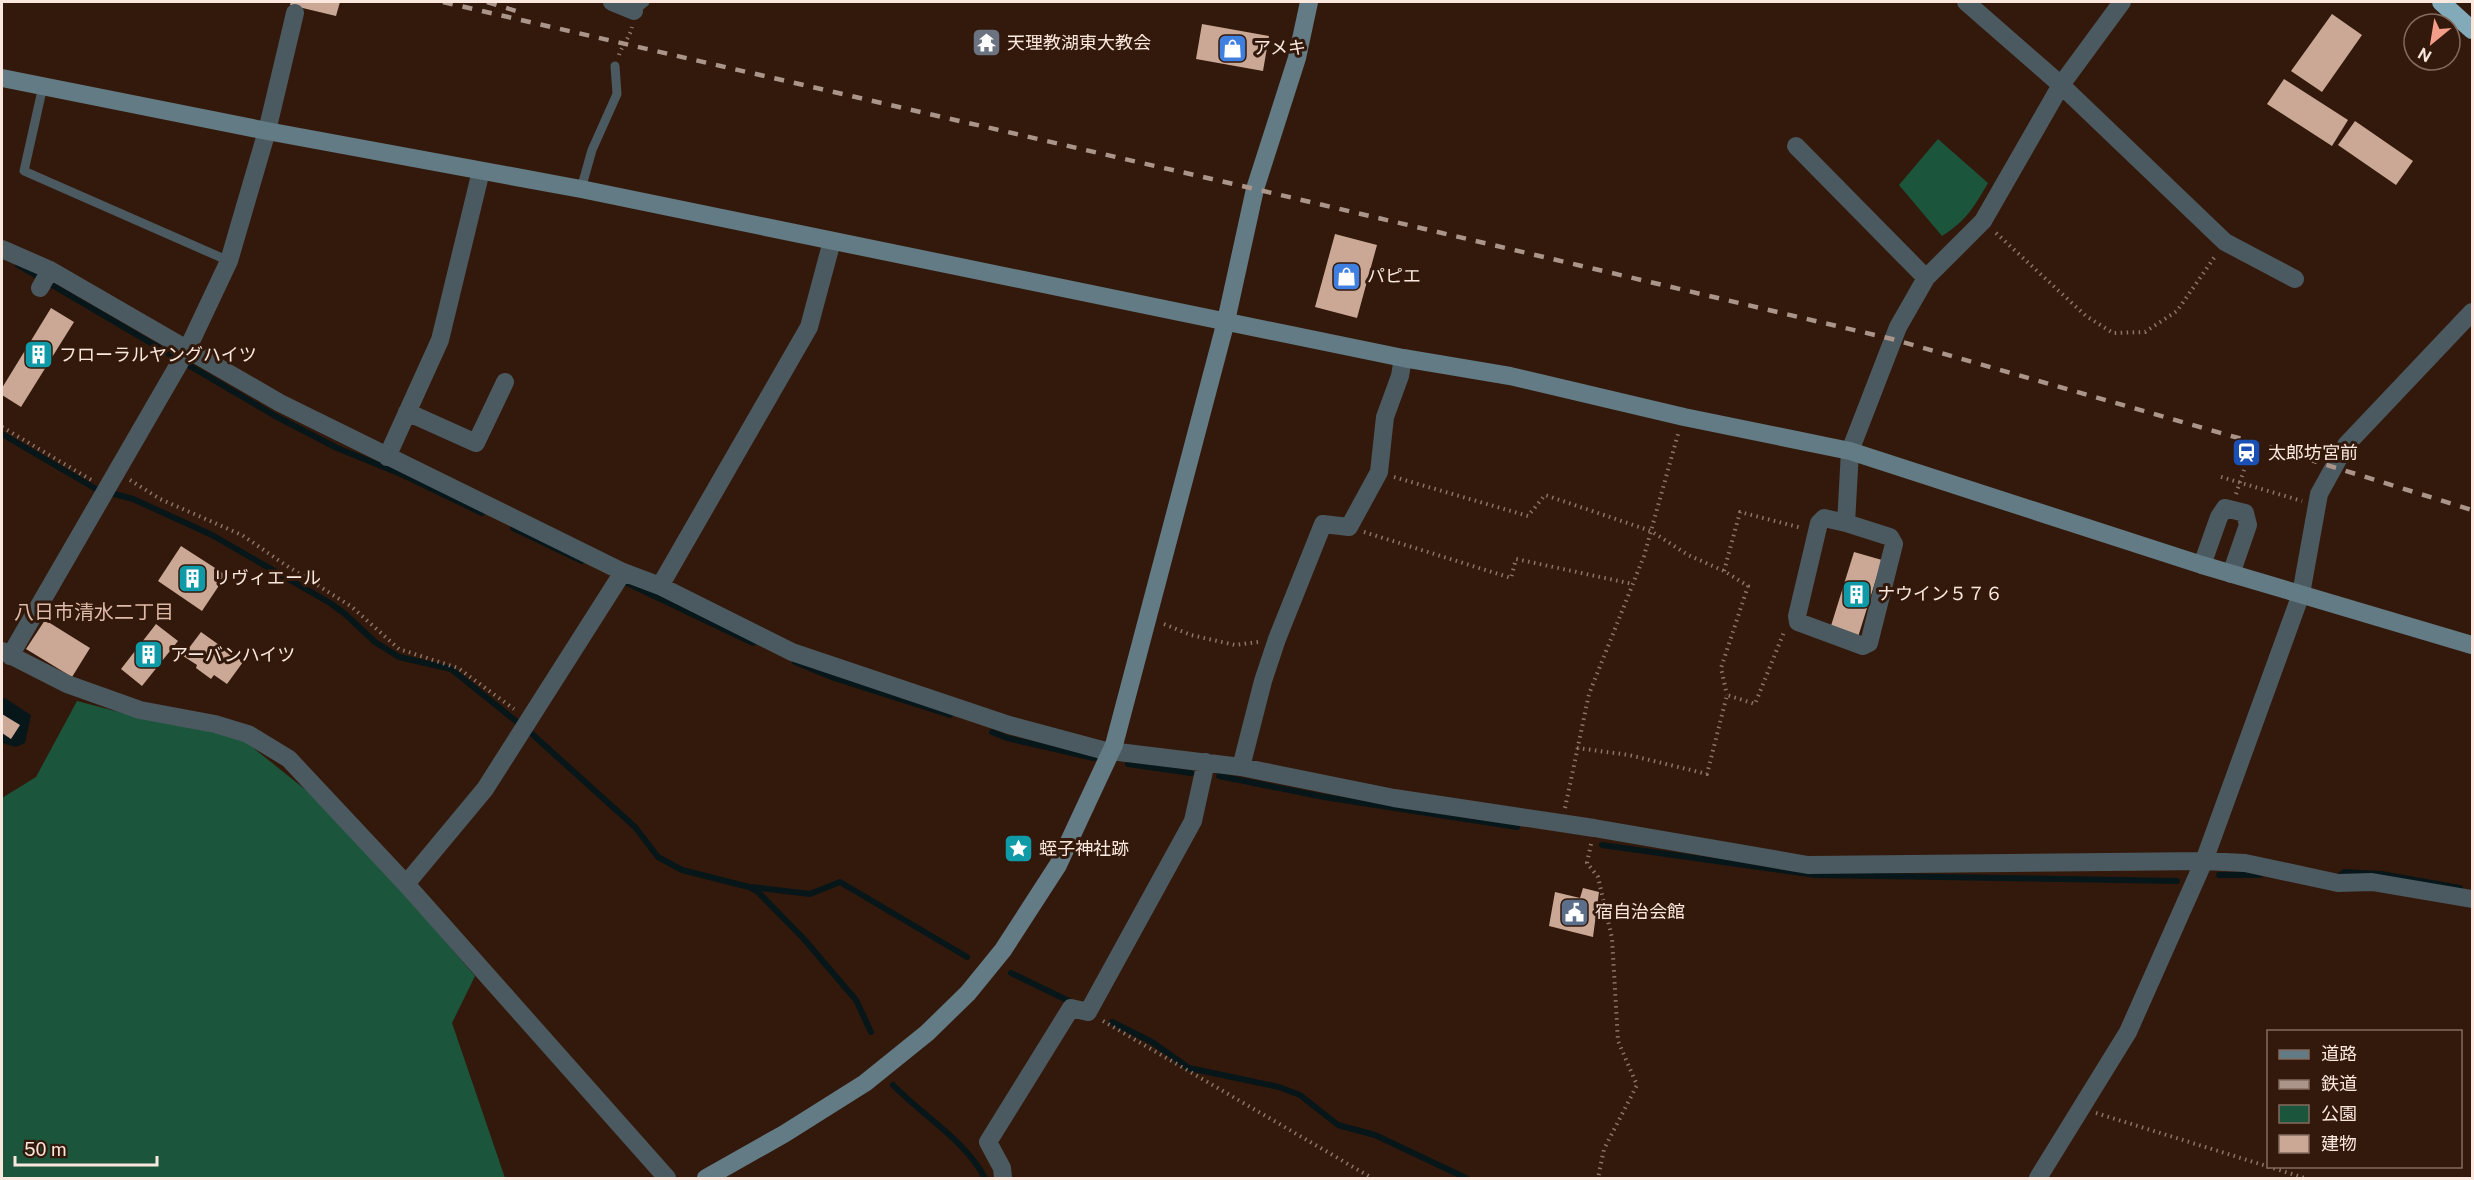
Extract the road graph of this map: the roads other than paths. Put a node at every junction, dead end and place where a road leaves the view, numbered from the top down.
1 (612, 2) edge
2 (1309, 2) edge
3 (1966, 2) edge
4 (2121, 2) edge
5 (2444, 2) edge
6 (639, 6) edge
7 (295, 13) dead end
8 (2472, 30) edge
9 (615, 66) road end
10 (2, 78) edge
11 (2061, 85) junction
12 (43, 87) junction
13 (267, 131) junction
14 (1796, 146) dead end
15 (481, 171) junction
16 (581, 189) junction
17 (832, 241) junction
18 (2, 249) edge
19 (229, 261) junction
20 (50, 270) junction
21 (1926, 278) junction
22 (2295, 279) dead end
23 (40, 288) dead end
24 (2472, 312) edge
25 (1226, 321) junction
26 (187, 350) junction
27 (1403, 358) junction
28 (505, 382) dead end
29 (407, 412) junction
30 (1850, 451) junction
31 (387, 457) junction
32 (1846, 523) junction
33 (2202, 565) junction
34 (622, 572) junction
35 (2231, 574) junction
36 (660, 586) junction
37 (2301, 594) junction
38 (2472, 645) edge
39 (6, 653) edge
40 (1112, 750) junction
41 (1206, 762) junction
42 (1241, 766) junction
43 (2204, 861) junction
44 (406, 884) junction
45 (2472, 899) edge
46 (667, 1179) edge
47 (706, 1179) edge
48 (1003, 1179) edge
49 (2038, 1179) edge

1 - 6 street
2 - 25 street
3 - 11 street
4 - 11 street
5 - 8 highway
7 - 13 street
9 - 16 lane
10 - 12 street
11 - 21 street
11 - 22 street
12 - 13 street
12 - 19 lane
13 - 15 street
13 - 19 street
14 - 21 street
15 - 16 street
15 - 29 street
16 - 17 street
17 - 25 street
17 - 36 street
18 - 20 street
19 - 26 street
20 - 23 street
20 - 26 street
21 - 30 street
24 - 37 street
25 - 27 street
25 - 40 street
26 - 31 street
26 - 39 street
27 - 30 street
27 - 42 street
28 - 29 street
29 - 31 street
30 - 32 street
30 - 33 street
31 - 34 street
32 - 32 street
33 - 35 street
33 - 35 street
34 - 36 street
34 - 44 street
35 - 37 street
36 - 40 street
37 - 38 street
37 - 43 street
39 - 44 street
40 - 41 street
40 - 47 street
41 - 42 street
41 - 48 street
42 - 43 street
43 - 45 street
43 - 49 street
44 - 46 street

